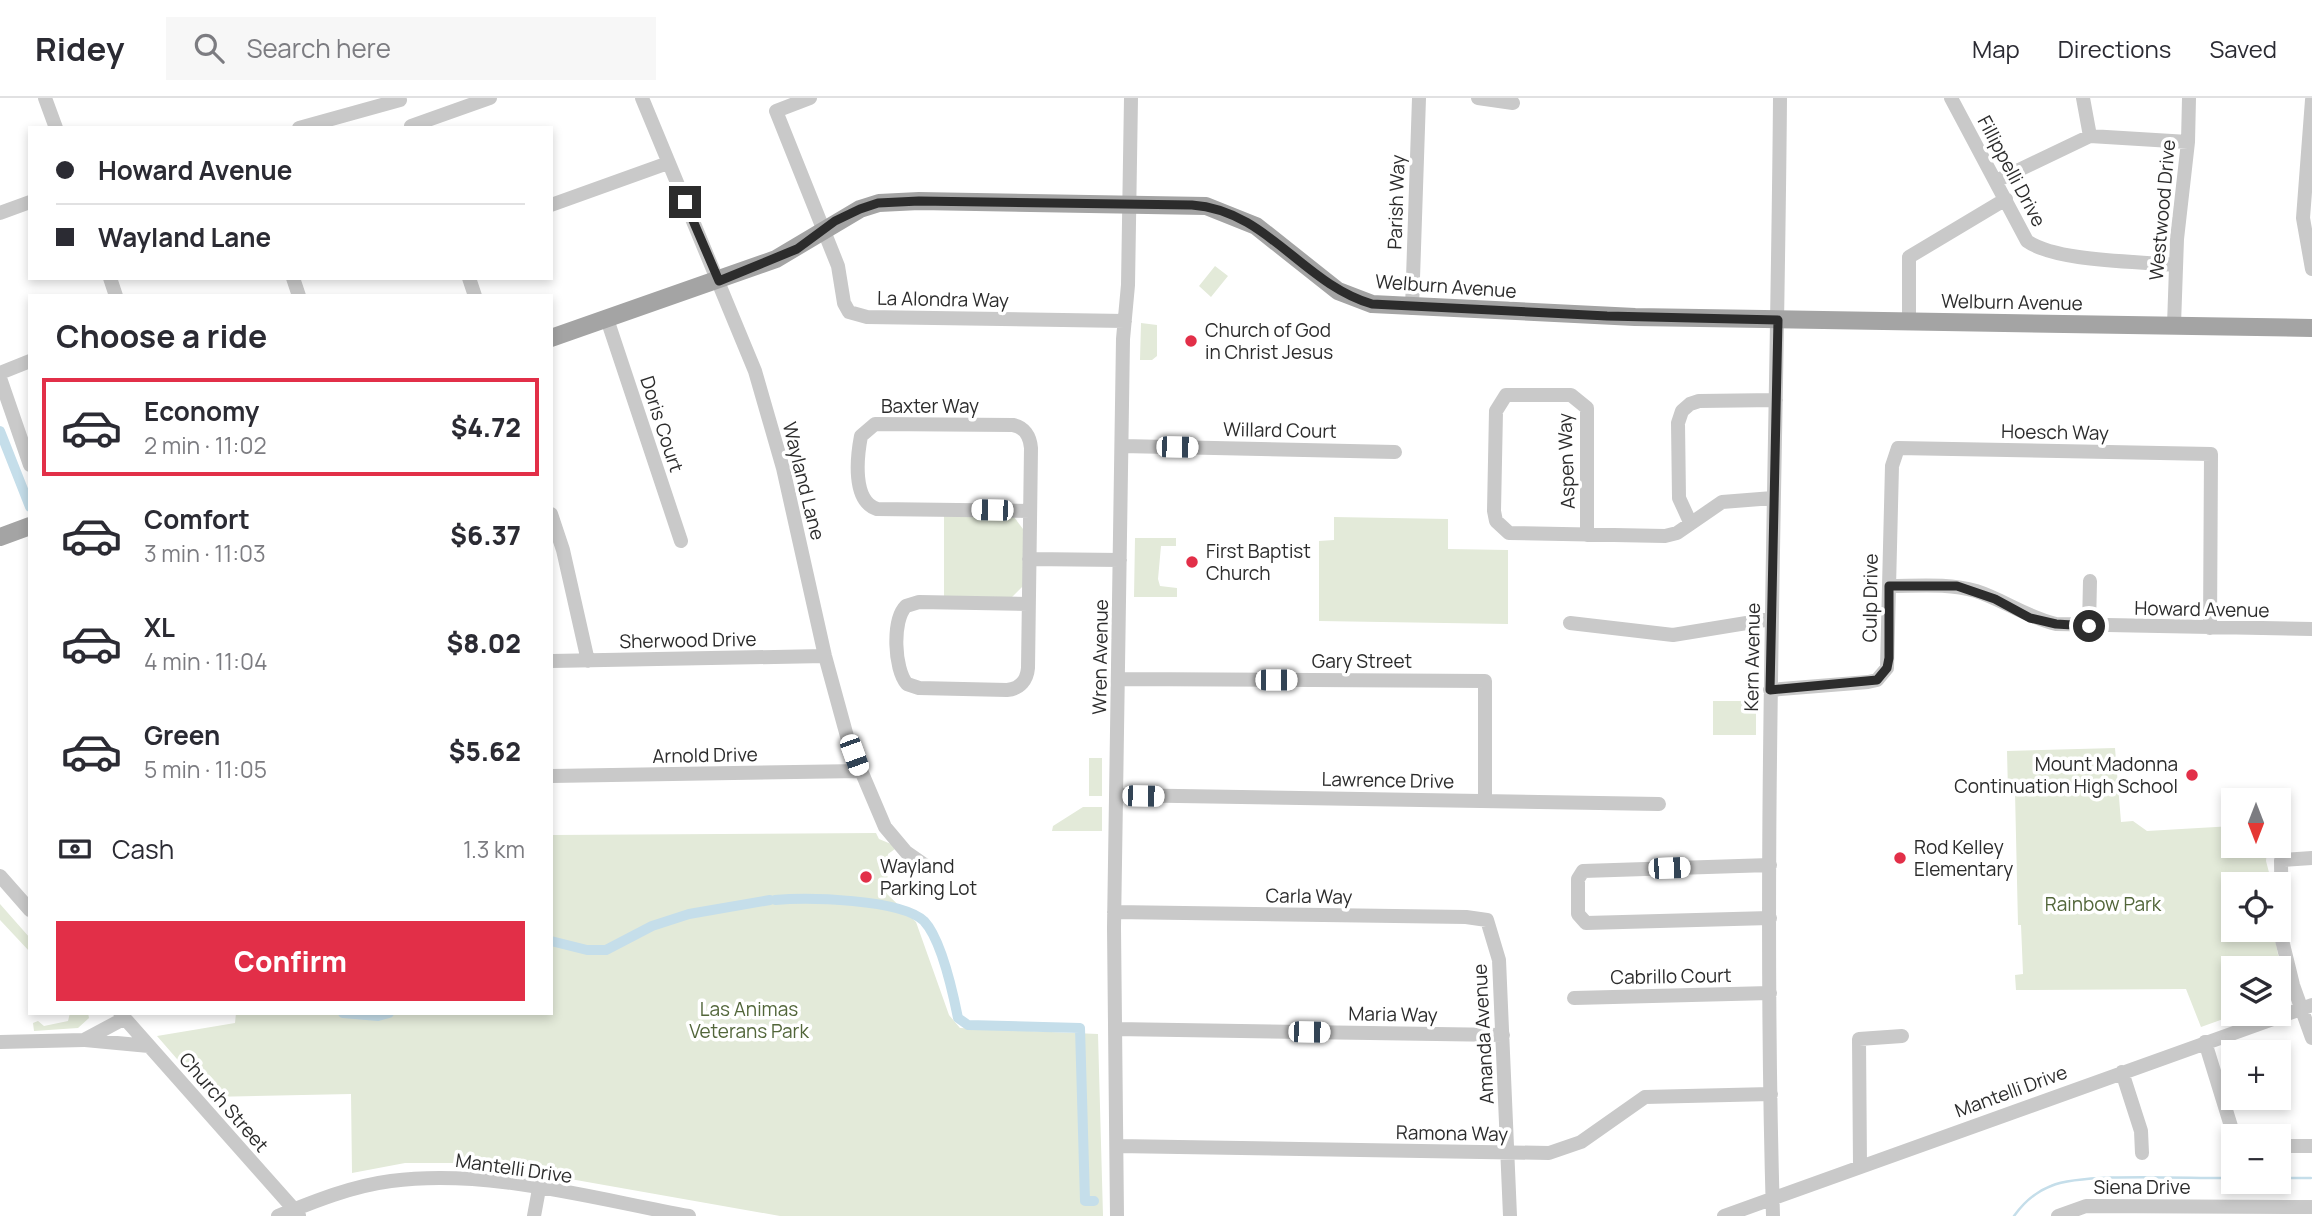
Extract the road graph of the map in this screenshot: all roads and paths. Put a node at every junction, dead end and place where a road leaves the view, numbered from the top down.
1 (45, 98) edge
2 (490, 98) edge
3 (642, 98) edge
4 (810, 98) edge
5 (1131, 98) edge
6 (1419, 98) edge
7 (1478, 98) edge
8 (1780, 98) edge
9 (1951, 98) edge
10 (2083, 98) edge
11 (2189, 98) edge
12 (400, 99) edge
13 (2312, 100) edge
14 (1513, 103) dead end
15 (55, 126) edge
16 (306, 126) edge
17 (411, 126) edge
18 (414, 126) edge
19 (2090, 136) junction
20 (2188, 142) junction
21 (668, 163) junction
22 (1996, 181) junction
23 (2006, 199) junction
24 (28, 203) edge
25 (553, 204) edge
26 (1130, 204) junction
27 (2308, 206) edge
28 (0, 213) edge
29 (824, 229) junction
30 (2175, 265) junction
31 (2312, 269) edge
32 (719, 281) junction
33 (1412, 308) junction
34 (607, 319) junction
35 (1778, 320) junction
36 (1125, 321) junction
37 (1909, 321) junction
38 (2174, 325) junction
39 (2312, 328) edge
40 (553, 337) edge
41 (28, 362) edge
42 (0, 376) edge
43 (1776, 400) junction
44 (1122, 446) junction
45 (27, 447) edge
46 (1898, 449) joint
47 (1395, 452) dead end
48 (1773, 498) junction
49 (1030, 511) junction
50 (553, 520) edge
51 (1690, 522) junction
52 (28, 527) edge
53 (1587, 534) junction
54 (0, 537) edge
55 (681, 541) dead end
56 (1029, 559) junction
57 (1120, 560) junction
58 (2090, 581) dead end
59 (1889, 586) junction
60 (1028, 604) junction
61 (1771, 619) junction
62 (1570, 623) dead end
63 (2089, 626) junction
64 (2210, 628) junction
65 (2312, 629) edge
66 (825, 656) junction
67 (553, 661) edge
68 (588, 661) junction
69 (1119, 678) junction
70 (1770, 690) junction
71 (860, 771) junction
72 (553, 776) edge
73 (1117, 795) junction
74 (1485, 801) junction
75 (1659, 804) dead end
76 (2312, 858) edge
77 (1770, 865) junction
78 (926, 866) dead end
79 (0, 876) edge
80 (28, 908) edge
81 (1114, 912) junction
82 (1770, 918) junction
83 (1494, 934) joint
84 (1770, 993) junction
85 (1574, 998) dead end
86 (2306, 1007) edge
87 (122, 1016) edge
88 (1115, 1029) junction
89 (1503, 1035) junction
90 (1902, 1036) dead end
91 (2312, 1038) edge
92 (84, 1040) junction
93 (0, 1042) edge
94 (2205, 1042) junction
95 (149, 1046) junction
96 (2122, 1072) junction
97 (1771, 1094) junction
98 (2230, 1124) edge
99 (1116, 1146) junction
100 (2291, 1146) edge
101 (2312, 1146) edge
102 (1506, 1153) junction
103 (2142, 1153) dead end
104 (1860, 1166) junction
105 (539, 1189) junction
106 (1773, 1197) junction
107 (2312, 1207) edge
108 (2240, 1211) edge
109 (297, 1213) edge
110 (278, 1216) edge
111 (534, 1216) edge
112 (689, 1216) edge
113 (1117, 1216) edge
114 (1510, 1216) edge
115 (1724, 1216) edge
116 (1773, 1216) edge
117 (2059, 1216) edge

1 - 15 street
2 - 18 street
3 - 21 street, Wayland Lane
4 - 29 street, La Alondra Way
5 - 26 street, Wren Avenue
6 - 33 street, Parish Way
7 - 14 street
8 - 35 street, Kern Avenue
9 - 22 street, Fillippelli Drive
10 - 19 street
11 - 20 street, Westwood Drive
12 - 16 street
12 - 17 street
13 - 27 street
19 - 20 street
19 - 22 street
20 - 30 street, Westwood Drive
21 - 25 street
21 - 32 street, Wayland Lane
22 - 23 street, Fillippelli Drive
23 - 30 street, Fillippelli Drive
23 - 37 street
24 - 28 street
26 - 29 main road, Welburn Avenue
26 - 33 main road, Welburn Avenue
26 - 36 street, Wren Avenue
27 - 31 street
29 - 32 main road, Welburn Avenue
29 - 36 street, La Alondra Way
30 - 38 street, Westwood Drive
32 - 34 main road, Welburn Avenue
32 - 66 street, Wayland Lane
33 - 35 main road, Welburn Avenue
34 - 40 main road, Welburn Avenue
34 - 55 street, Doris Court
35 - 37 main road, Welburn Avenue
35 - 43 street, Kern Avenue
36 - 44 street, Wren Avenue
37 - 38 main road, Welburn Avenue
38 - 39 main road, Welburn Avenue
41 - 42 street
42 - 45 street
43 - 48 street, Kern Avenue
43 - 51 street
44 - 47 street, Willard Court
44 - 57 street, Wren Avenue
46 - 59 street, Culp Drive
46 - 64 street, Hoesch Way
48 - 51 street
48 - 61 street, Kern Avenue
49 - 49 street, Baxter Way
49 - 56 street
50 - 68 street
51 - 53 street
52 - 54 main road
53 - 53 street, Aspen Way
56 - 57 street
56 - 60 street
57 - 69 street, Wren Avenue
58 - 63 street
59 - 63 street, Howard Avenue
59 - 70 street, Culp Drive
60 - 60 street
61 - 62 street
61 - 70 street, Kern Avenue
63 - 64 street, Howard Avenue
64 - 65 street, Howard Avenue
66 - 68 street, Sherwood Drive
66 - 71 street, Wayland Lane
67 - 68 street, Sherwood Drive
69 - 73 street, Wren Avenue
69 - 74 street, Gary Street
70 - 77 street, Kern Avenue
71 - 72 street, Arnold Drive
71 - 78 street, Wayland Lane
73 - 74 street, Lawrence Drive
73 - 81 street, Wren Avenue
74 - 75 street, Lawrence Drive
76 - 86 street
77 - 82 street, Kern Avenue
77 - 82 street
79 - 80 street
81 - 83 street, Carla Way
81 - 88 street, Wren Avenue
82 - 84 street, Kern Avenue
83 - 89 street, Amanda Avenue
84 - 85 street, Cabrillo Court
84 - 97 street, Kern Avenue
86 - 91 street
86 - 94 street, Mantelli Drive
87 - 92 street
87 - 95 street, Church Street
88 - 89 street, Maria Way
88 - 99 street, Wren Avenue
89 - 102 street, Amanda Avenue
90 - 104 street
92 - 93 street
92 - 95 street
94 - 96 street, Mantelli Drive
94 - 98 street
95 - 109 street, Church Street
96 - 103 street
96 - 104 street, Mantelli Drive
97 - 102 street, Ramona Way
97 - 106 street, Kern Avenue
99 - 102 street, Ramona Way
99 - 113 street, Wren Avenue
100 - 101 street
102 - 114 street, Amanda Avenue
104 - 106 street, Mantelli Drive
105 - 109 street, Mantelli Drive
105 - 111 street
105 - 112 street, Mantelli Drive
106 - 115 street, Mantelli Drive
106 - 116 street, Kern Avenue
107 - 108 street, Siena Drive
108 - 117 street, Siena Drive
109 - 110 street, Mantelli Drive

